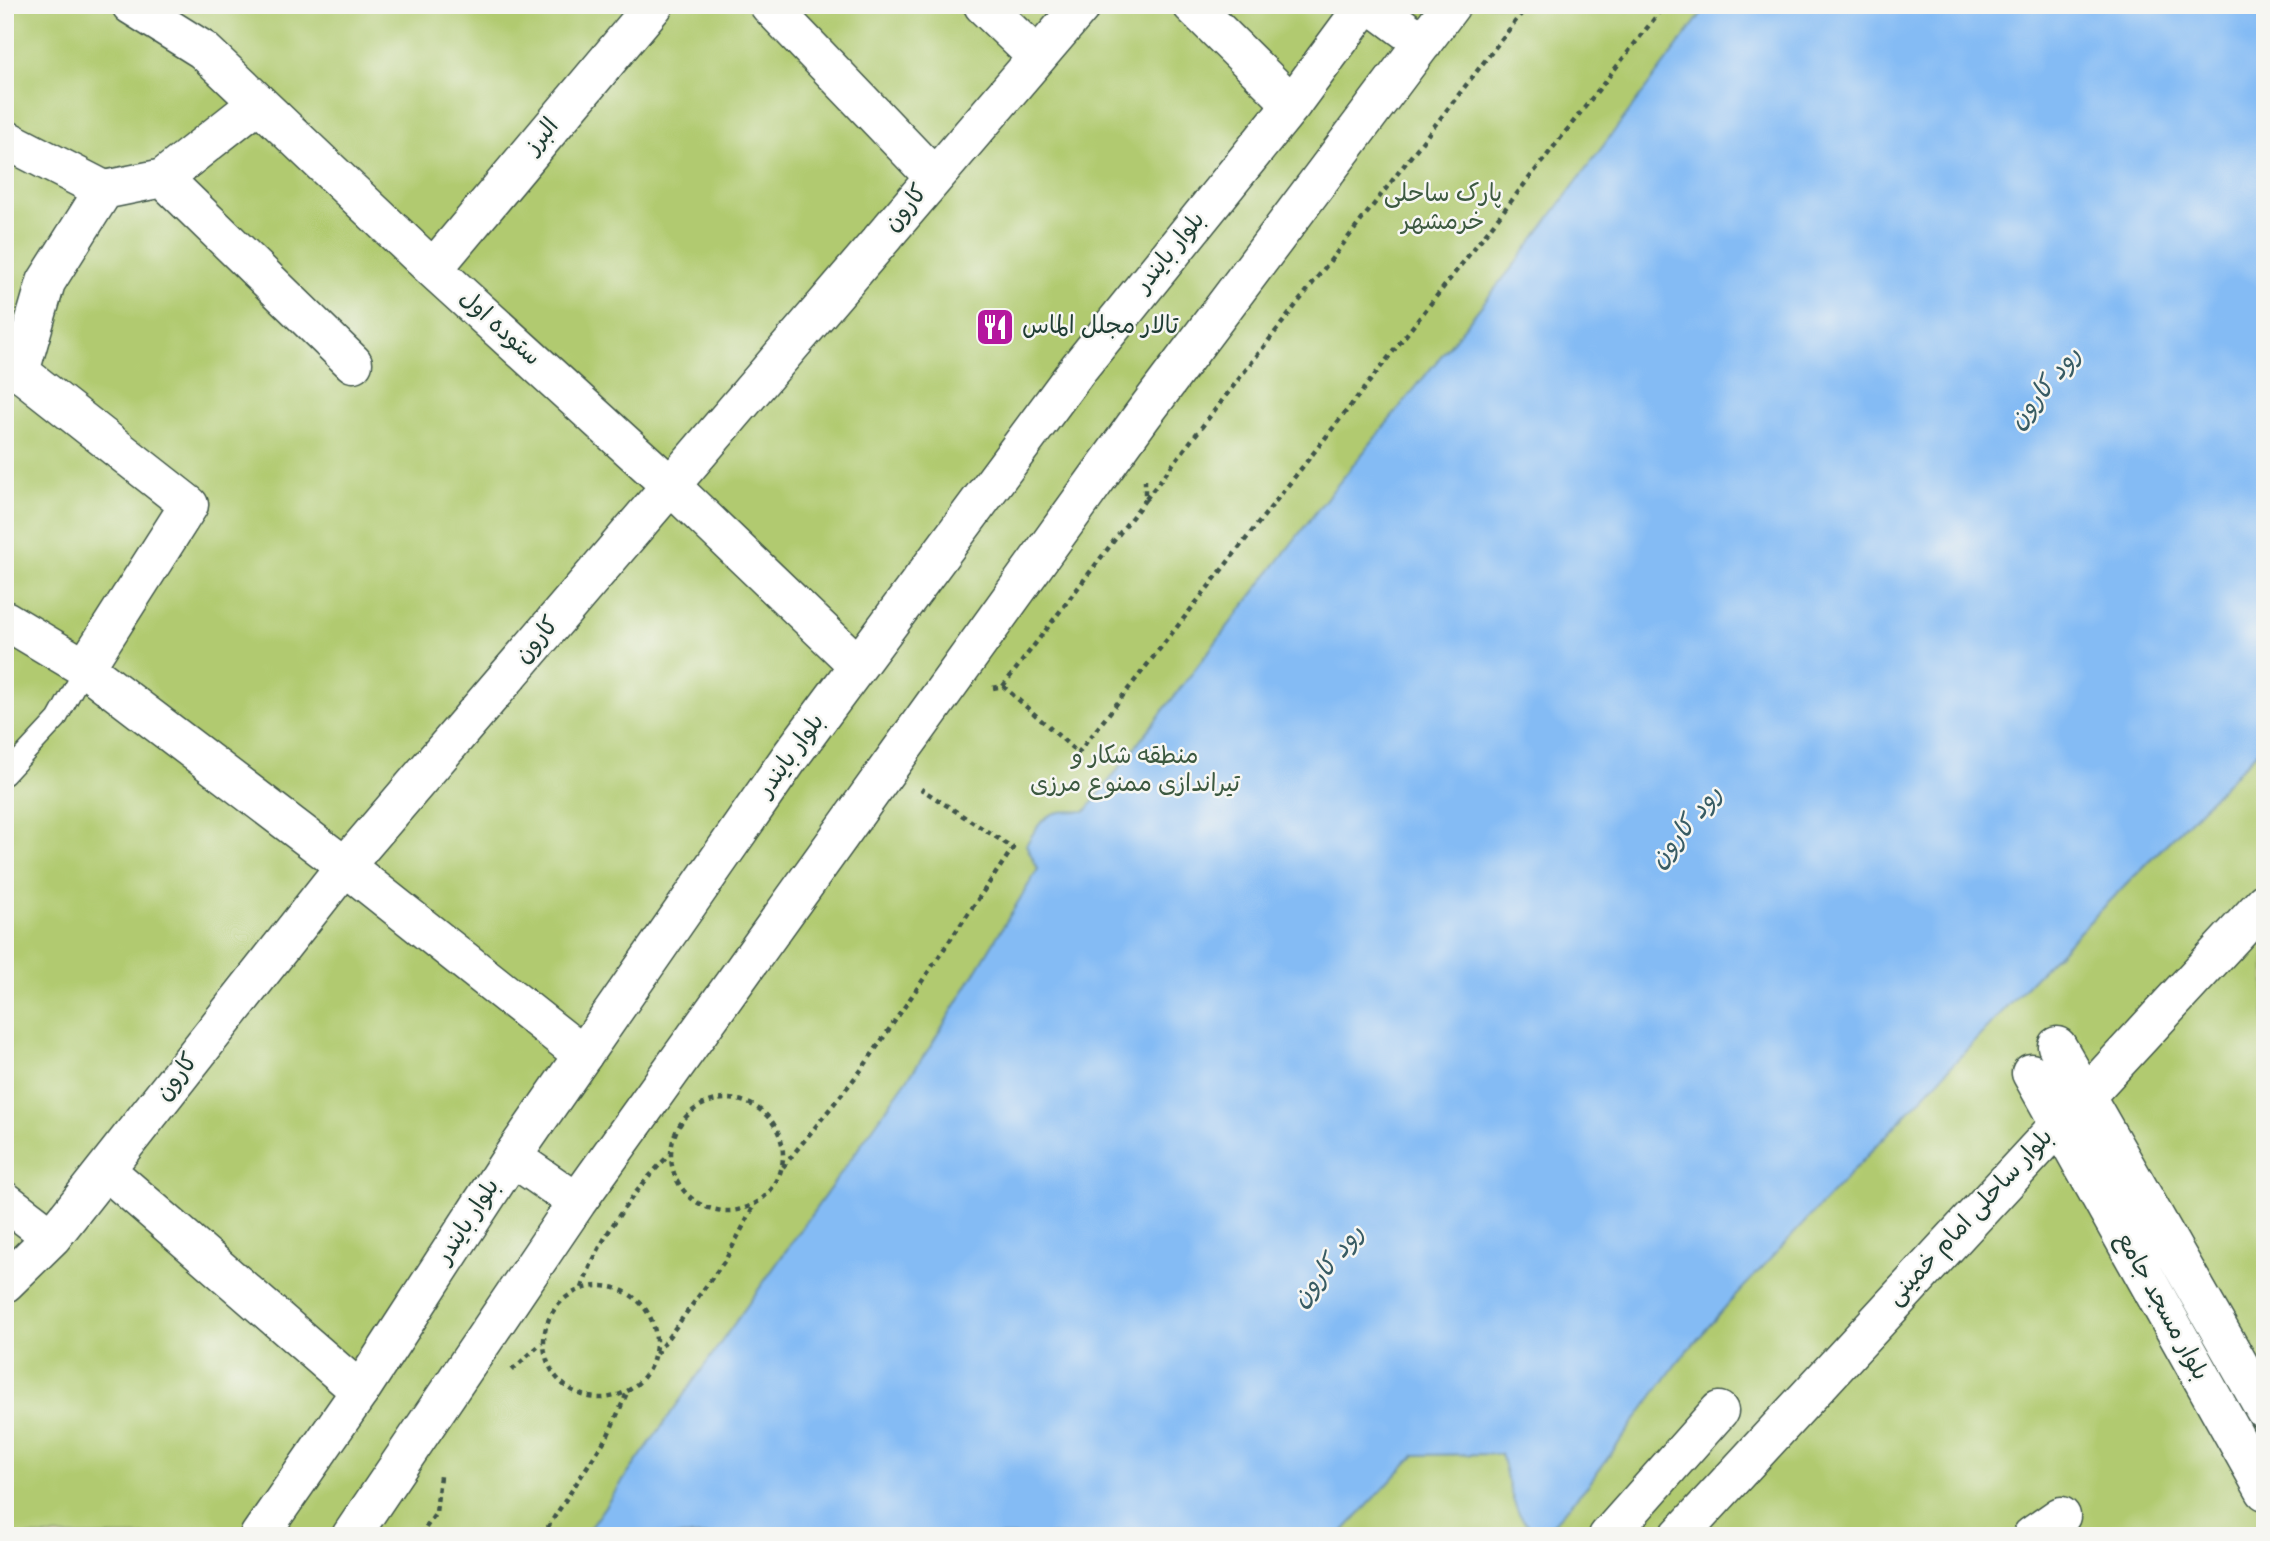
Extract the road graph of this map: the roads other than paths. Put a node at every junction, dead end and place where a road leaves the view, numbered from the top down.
1 (131, 5) edge
2 (654, 5) edge
3 (769, 5) edge
4 (984, 5) edge
5 (1082, 5) edge
6 (1192, 5) edge
7 (1365, 5) edge
8 (1372, 5) edge
9 (1451, 5) edge
10 (1423, 43) junction
11 (1037, 57) junction
12 (258, 103) junction
13 (1292, 104) junction
14 (5, 139) edge
15 (934, 177) junction
16 (163, 178) junction
17 (104, 190) junction
18 (433, 270) junction
19 (354, 363) dead end
20 (13, 369) edge
21 (671, 486) junction
22 (5, 620) edge
23 (858, 665) junction
24 (86, 668) junction
25 (5, 775) edge
26 (345, 866) junction
27 (2265, 902) edge
28 (2057, 1046) dead end
29 (583, 1055) junction
30 (2031, 1073) dead end
31 (2084, 1094) junction
32 (2058, 1124) junction
33 (512, 1157) junction
34 (106, 1170) junction
35 (5, 1201) edge
36 (577, 1202) junction
37 (52, 1237) junction
38 (5, 1283) edge
39 (360, 1391) junction
40 (2265, 1410) edge
41 (1719, 1411) dead end
42 (2265, 1491) edge
43 (259, 1536) edge
44 (351, 1536) edge
45 (1608, 1536) edge
46 (1679, 1536) edge

1 - 12 street, ستوده اول
2 - 18 street, البرز
3 - 15 street
4 - 11 street
5 - 11 street, کارون
6 - 13 street
7 - 13 street, بلوار بایندر
8 - 10 street
9 - 10 street
10 - 36 street
11 - 15 street, کارون
12 - 16 street
12 - 18 street, ستوده اول
13 - 23 street, بلوار بایندر
14 - 17 street
15 - 21 street, کارون
16 - 17 street
16 - 19 street
17 - 20 street
18 - 21 street, ستوده اول
20 - 24 street
21 - 23 street, ستوده اول
21 - 26 street, کارون
22 - 24 street
23 - 29 street, بلوار بایندر
24 - 25 lane
24 - 26 street
26 - 29 street
26 - 34 street, کارون
27 - 31 street, بلوار ساحلی امام خمینی
28 - 31 street, بلوار مسجد جامع
29 - 33 street, بلوار بایندر
30 - 32 street, بلوار مسجد جامع
31 - 32 street, بلوار ساحلی امام خمینی
31 - 40 street, بلوار مسجد جامع
32 - 42 street, بلوار مسجد جامع
32 - 46 street, بلوار ساحلی امام خمینی
33 - 36 street
33 - 39 street, بلوار بایندر
34 - 37 street, کارون
34 - 39 street
35 - 37 street
36 - 44 street
37 - 38 street, کارون
39 - 43 street, بلوار بایندر
41 - 45 street

